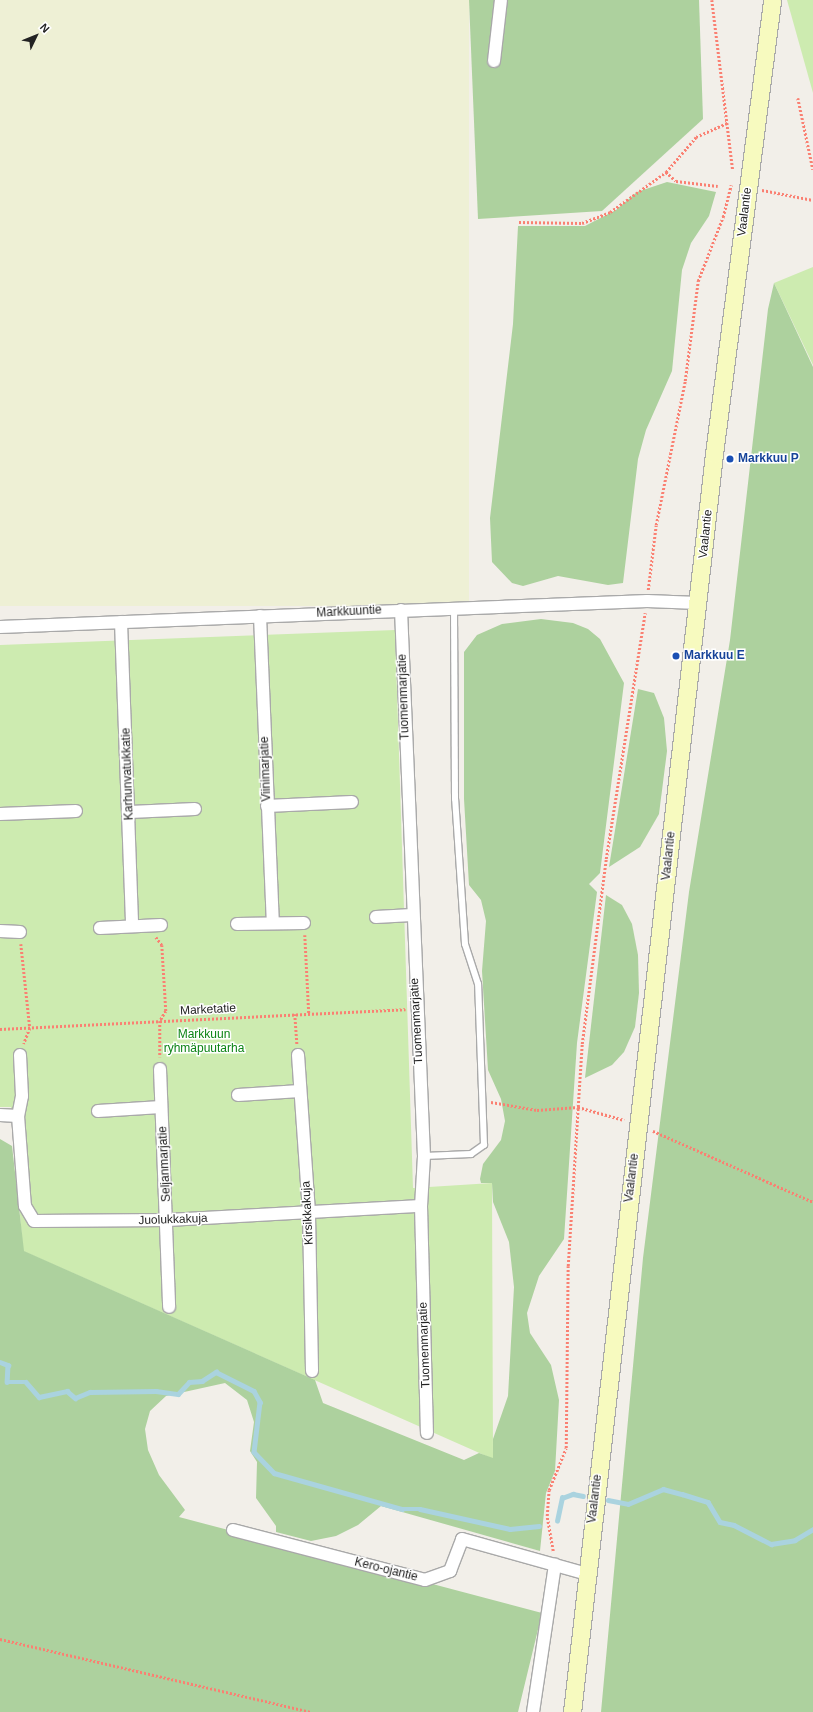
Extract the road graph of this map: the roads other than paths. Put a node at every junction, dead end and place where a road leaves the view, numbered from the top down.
1 (501, 0) edge
2 (772, 0) edge
3 (494, 61) dead end
4 (698, 603) junction
5 (454, 608) junction
6 (401, 610) junction
7 (260, 616) junction
8 (121, 622) junction
9 (0, 627) edge
10 (352, 802) dead end
11 (267, 806) junction
12 (195, 808) dead end
13 (76, 811) dead end
14 (130, 812) junction
15 (0, 814) edge
16 (412, 915) junction
17 (376, 917) dead end
18 (273, 922) junction
19 (304, 923) road end
20 (237, 924) dead end
21 (161, 925) dead end
22 (132, 926) junction
23 (100, 928) dead end
24 (0, 931) edge
25 (20, 932) road end
26 (20, 1055) dead end
27 (298, 1055) road end
28 (160, 1069) road end
29 (300, 1091) junction
30 (238, 1095) dead end
31 (162, 1107) junction
32 (98, 1111) dead end
33 (0, 1115) edge
34 (18, 1116) junction
35 (424, 1156) junction
36 (421, 1206) junction
37 (310, 1214) junction
38 (168, 1220) junction
39 (169, 1307) dead end
40 (312, 1371) dead end
41 (427, 1433) dead end
42 (233, 1530) dead end
43 (555, 1565) junction
44 (587, 1574) junction
45 (533, 1712) edge
46 (572, 1712) edge

1 - 3 street
2 - 4 street, Vaalantie
4 - 5 street, Markkuuntie
4 - 44 street, Vaalantie
5 - 6 street, Markkuuntie
5 - 35 lane
6 - 7 street, Markkuuntie
6 - 16 street, Tuomenmarjatie
7 - 8 street, Markkuuntie
7 - 11 street, Viinimarjatie
8 - 9 street, Markkuuntie
8 - 14 street, Karhunvatukkatie
10 - 11 street
11 - 18 street, Viinimarjatie
12 - 14 street
13 - 15 street
14 - 22 street, Karhunvatukkatie
16 - 17 street
16 - 35 street, Tuomenmarjatie
18 - 19 street
18 - 20 street
21 - 22 street
22 - 23 street
24 - 25 street
26 - 34 street, Juolukkakuja
27 - 29 street, Kirsikkakuja
28 - 31 street, Seljanmarjatie
29 - 30 street
29 - 37 street, Kirsikkakuja
31 - 32 street
31 - 38 street, Seljanmarjatie
33 - 34 street
34 - 38 street, Juolukkakuja
35 - 36 street, Tuomenmarjatie
36 - 37 street, Juolukkakuja
36 - 41 street, Tuomenmarjatie
37 - 38 street, Juolukkakuja
37 - 40 street, Kirsikkakuja
38 - 39 street, Seljanmarjatie
42 - 43 street, Kero-ojantie
43 - 44 street, Kero-ojantie
43 - 45 street
44 - 46 street, Vaalantie

